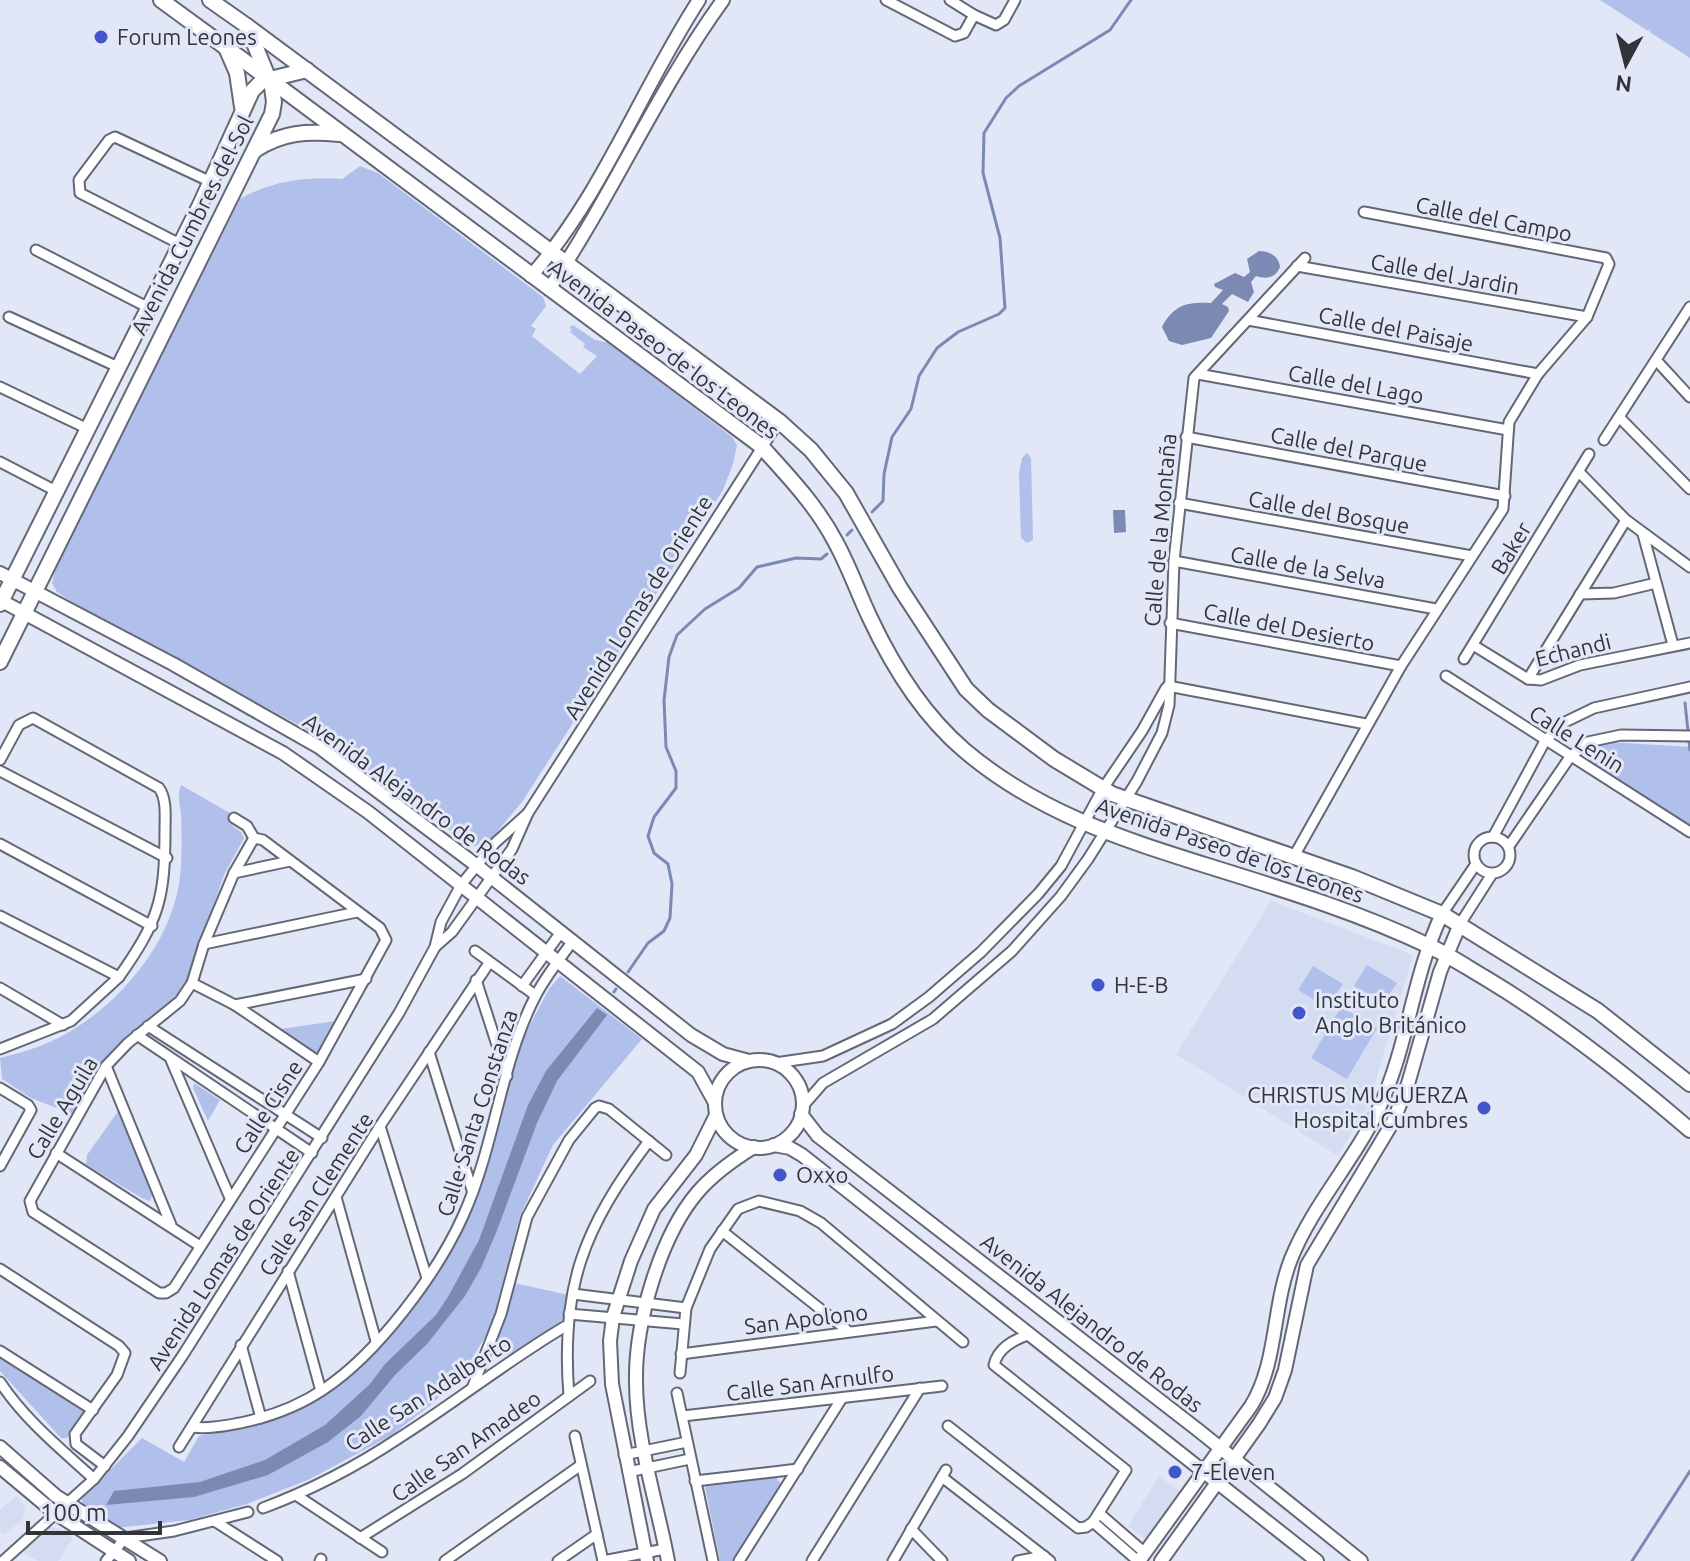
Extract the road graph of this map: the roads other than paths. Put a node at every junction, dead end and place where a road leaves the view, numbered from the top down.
1 (161, 0) edge
2 (210, 0) edge
3 (699, 0) edge
4 (723, 0) edge
5 (886, 0) edge
6 (950, 0) edge
7 (1015, 0) edge
8 (974, 15) junction
9 (247, 26) junction
10 (680, 30) junction
11 (694, 39) junction
12 (227, 49) junction
13 (307, 70) junction
14 (269, 79) junction
15 (242, 107) junction
16 (339, 134) junction
17 (255, 151) junction
18 (211, 182) junction
19 (1364, 212) dead end
20 (583, 222) junction
21 (180, 244) junction
22 (36, 250) dead end
23 (553, 252) junction
24 (567, 262) junction
25 (531, 276) junction
26 (549, 289) junction
27 (1690, 307) edge
28 (149, 308) junction
29 (9, 317) dead end
30 (1587, 317) junction
31 (1248, 320) junction
32 (1656, 360) junction
33 (118, 367) junction
34 (1538, 374) junction
35 (1196, 376) junction
36 (0, 387) edge
37 (1690, 397) edge
38 (1619, 417) junction
39 (779, 421) junction
40 (88, 429) junction
41 (1508, 430) junction
42 (1186, 437) junction
43 (1604, 440) dead end
44 (761, 446) junction
45 (1589, 454) dead end
46 (0, 462) edge
47 (1579, 472) junction
48 (1690, 489) edge
49 (56, 491) junction
50 (1505, 496) junction
51 (1179, 503) junction
52 (1626, 520) junction
53 (1643, 534) junction
54 (1472, 556) junction
55 (1174, 561) junction
56 (1690, 567) edge
57 (6, 576) edge
58 (1656, 583) junction
59 (35, 591) junction
60 (1580, 594) junction
61 (0, 602) edge
62 (1436, 609) junction
63 (25, 612) junction
64 (1170, 623) junction
65 (1690, 643) edge
66 (1473, 645) junction
67 (1673, 645) junction
68 (1464, 659) dead end
69 (0, 662) edge
70 (173, 664) junction
71 (1401, 666) junction
72 (1446, 676) dead end
73 (1528, 679) junction
74 (163, 686) junction
75 (1168, 686) junction
76 (1690, 687) edge
77 (1366, 724) junction
78 (295, 732) junction
79 (1690, 736) edge
80 (1545, 741) junction
81 (283, 753) junction
82 (1570, 757) junction
83 (0, 760) edge
84 (0, 771) edge
85 (1102, 790) junction
86 (1125, 799) junction
87 (528, 813) junction
88 (234, 818) dead end
89 (1085, 824) junction
90 (1690, 832) edge
91 (1105, 833) junction
92 (1493, 837) junction
93 (254, 838) junction
94 (0, 844) edge
95 (1509, 846) junction
96 (167, 858) junction
97 (1293, 858) junction
98 (290, 861) junction
99 (1476, 864) junction
100 (476, 865) junction
101 (234, 873) junction
102 (1492, 874) junction
103 (491, 877) junction
104 (461, 885) junction
105 (476, 896) junction
106 (357, 912) junction
107 (1442, 914) junction
108 (0, 916) edge
109 (1460, 924) junction
110 (152, 926) junction
111 (561, 932) junction
112 (572, 942) junction
113 (204, 944) junction
114 (1428, 945) junction
115 (435, 947) junction
116 (475, 951) dead end
117 (547, 952) junction
118 (1446, 955) junction
119 (559, 961) junction
120 (489, 963) junction
121 (119, 977) junction
122 (366, 979) junction
123 (476, 980) junction
124 (192, 983) junction
125 (522, 986) junction
126 (0, 988) edge
127 (535, 995) junction
128 (235, 1005) junction
129 (892, 1024) junction
130 (63, 1025) junction
131 (148, 1026) junction
132 (137, 1035) junction
133 (902, 1039) junction
134 (0, 1049) edge
135 (429, 1052) junction
136 (171, 1060) junction
137 (749, 1061) junction
138 (319, 1062) junction
139 (775, 1063) junction
140 (106, 1066) junction
141 (507, 1076) junction
142 (1690, 1084) edge
143 (0, 1088) edge
144 (714, 1101) junction
145 (802, 1110) junction
146 (284, 1115) junction
147 (716, 1115) junction
148 (380, 1126) junction
149 (276, 1127) junction
150 (1690, 1130) edge
151 (322, 1138) junction
152 (649, 1141) junction
153 (774, 1145) junction
154 (754, 1147) junction
155 (56, 1153) junction
156 (312, 1153) junction
157 (666, 1155) dead end
158 (0, 1166) edge
159 (473, 1190) junction
160 (336, 1197) junction
161 (230, 1198) junction
162 (30, 1209) joint
163 (171, 1225) junction
164 (722, 1231) junction
165 (200, 1246) junction
166 (0, 1269) edge
167 (288, 1271) junction
168 (427, 1278) junction
169 (1002, 1279) junction
170 (573, 1294) junction
171 (617, 1299) junction
172 (986, 1300) junction
173 (648, 1302) junction
174 (686, 1308) junction
175 (569, 1314) junction
176 (613, 1317) junction
177 (644, 1319) junction
178 (936, 1321) junction
179 (683, 1324) junction
180 (566, 1326) junction
181 (848, 1331) junction
182 (1030, 1334) junction
183 (376, 1341) junction
184 (963, 1342) dead end
185 (241, 1345) junction
186 (0, 1351) edge
187 (681, 1354) junction
188 (680, 1373) dead end
189 (590, 1381) dead end
190 (0, 1382) edge
191 (473, 1386) junction
192 (942, 1386) dead end
193 (920, 1388) junction
194 (321, 1391) junction
195 (677, 1393) dead end
196 (569, 1396) junction
197 (842, 1398) junction
198 (93, 1410) junction
199 (683, 1416) junction
200 (261, 1418) junction
201 (948, 1426) dead end
202 (192, 1427) junction
203 (575, 1436) dead end
204 (687, 1442) junction
205 (0, 1447) edge
206 (179, 1447) dead end
207 (1220, 1448) junction
208 (645, 1451) junction
209 (624, 1455) junction
210 (690, 1459) junction
211 (1234, 1460) junction
212 (581, 1465) junction
213 (105, 1466) junction
214 (0, 1467) edge
215 (649, 1467) junction
216 (798, 1469) junction
217 (628, 1472) junction
218 (1203, 1472) junction
219 (94, 1479) junction
220 (695, 1481) junction
221 (1217, 1483) junction
222 (296, 1495) junction
223 (67, 1503) junction
224 (263, 1508) dead end
225 (248, 1512) dead end
226 (55, 1513) junction
227 (1096, 1518) junction
228 (216, 1522) junction
229 (911, 1529) junction
230 (597, 1534) junction
231 (125, 1538) junction
232 (360, 1538) junction
233 (382, 1552) dead end
234 (667, 1555) edge
235 (109, 1556) edge
236 (646, 1557) edge
237 (1141, 1558) edge
238 (1047, 1559) edge
239 (3, 1561) edge
240 (129, 1561) edge
241 (160, 1561) edge
242 (277, 1561) edge
243 (445, 1561) edge
244 (558, 1561) edge
245 (603, 1561) edge
246 (713, 1561) edge
247 (739, 1561) edge
248 (812, 1561) edge
249 (893, 1561) edge
250 (942, 1561) edge
251 (1018, 1561) edge
252 (1161, 1561) edge
253 (1317, 1561) edge
254 (1361, 1561) edge

1 - 12 main road, Avenida Paseo de los Leones
2 - 9 main road, Avenida Paseo de los Leones
3 - 10 street
4 - 11 street
5 - 8 street
6 - 8 street
7 - 8 street
9 - 13 main road, Avenida Paseo de los Leones
9 - 14 main road
10 - 11 street
10 - 20 street
11 - 20 street
12 - 14 main road, Avenida Paseo de los Leones
12 - 15 main road
13 - 14 main road
13 - 23 main road, Avenida Paseo de los Leones
14 - 15 main road, Avenida Cumbres del Sol
14 - 16 main road, Avenida Paseo de los Leones
14 - 17 main road, Avenida Cumbres del Sol
15 - 18 main road, Avenida Cumbres del Sol
16 - 17 main road
16 - 25 main road, Avenida Paseo de los Leones
17 - 59 main road, Avenida Cumbres del Sol
18 - 21 main road, Avenida Cumbres del Sol
18 - 21 street
19 - 30 street, Calle del Campo
20 - 23 street
20 - 24 street
21 - 28 main road, Avenida Cumbres del Sol
22 - 28 street
23 - 24 main road, Avenida Paseo de los Leones
23 - 25 street
24 - 26 street
24 - 39 main road, Avenida Paseo de los Leones
25 - 26 main road, Avenida Paseo de los Leones
26 - 44 main road, Avenida Paseo de los Leones
27 - 32 street
28 - 33 main road, Avenida Cumbres del Sol
29 - 33 street
30 - 31 street, Calle del Jardin
30 - 34 street
31 - 34 street, Calle del Paisaje
31 - 35 street
32 - 37 street
32 - 38 street
33 - 40 main road, Avenida Cumbres del Sol
34 - 41 street
35 - 41 street, Calle del Lago
35 - 42 street, Calle de la Montaña
36 - 40 street
38 - 43 street
38 - 48 street
39 - 44 street, Avenida Lomas de Oriente
39 - 85 main road, Avenida Paseo de los Leones
40 - 49 main road, Avenida Cumbres del Sol
41 - 50 street
42 - 50 street, Calle del Parque
42 - 51 street, Calle de la Montaña
44 - 87 street, Avenida Lomas de Oriente
44 - 89 main road, Avenida Paseo de los Leones
45 - 47 street, Baker
46 - 49 street
47 - 52 street
47 - 66 street, Baker
49 - 57 main road, Avenida Cumbres del Sol
50 - 54 street
51 - 54 street, Calle del Bosque
51 - 55 street, Calle de la Montaña
52 - 53 street
52 - 60 street
53 - 56 street
53 - 58 street
54 - 62 street
55 - 62 street, Calle de la Selva
55 - 64 street, Calle de la Montaña
57 - 59 street, Avenida Alejandro de Rodas
57 - 61 main road, Avenida Cumbres del Sol
58 - 60 street
58 - 67 street
59 - 63 main road, Avenida Cumbres del Sol
59 - 70 street, Avenida Alejandro de Rodas
60 - 73 street
61 - 63 street, Avenida Alejandro de Rodas
62 - 71 street
63 - 69 main road, Avenida Cumbres del Sol
63 - 74 street, Avenida Alejandro de Rodas
64 - 71 street, Calle del Desierto
64 - 75 street, Calle de la Montaña
65 - 67 street, Echandi
66 - 68 street, Baker
66 - 73 street, Echandi
67 - 73 street, Echandi
70 - 74 street
70 - 78 street, Avenida Alejandro de Rodas
71 - 77 street
72 - 80 street, Calle Lenin
74 - 81 street, Avenida Alejandro de Rodas
75 - 77 street
75 - 85 street
75 - 86 street, Calle de la Montaña
76 - 80 street
77 - 97 street
78 - 81 street
78 - 100 street, Avenida Alejandro de Rodas
79 - 82 street
80 - 82 street, Calle Lenin
80 - 92 street
81 - 104 street, Avenida Alejandro de Rodas
82 - 90 street, Calle Lenin
82 - 95 street
83 - 96 street
84 - 96 street
85 - 86 main road, Avenida Paseo de los Leones
85 - 89 street
86 - 91 street, Calle de la Montaña
86 - 97 main road, Avenida Paseo de los Leones
87 - 100 street, Avenida Lomas de Oriente
87 - 103 street, Avenida Lomas de Oriente
88 - 93 street, Calle Cisne
89 - 91 main road, Avenida Paseo de los Leones
89 - 129 street
91 - 114 main road, Avenida Paseo de los Leones
91 - 133 street, Calle de la Montaña
92 - 95 street
92 - 99 street
93 - 98 street, Calle Cisne
93 - 101 street, Calle Aguila
94 - 110 street
95 - 102 street
96 - 110 street
97 - 107 main road, Avenida Paseo de los Leones
98 - 101 street
98 - 106 street, Calle Cisne
99 - 102 street
99 - 107 street
100 - 103 street, Avenida Alejandro de Rodas
100 - 104 street, Avenida Lomas de Oriente
101 - 113 street, Calle Aguila
102 - 109 street
103 - 105 street, Avenida Lomas de Oriente
103 - 111 street, Avenida Alejandro de Rodas
104 - 105 street, Avenida Alejandro de Rodas
104 - 115 street, Avenida Lomas de Oriente
105 - 115 street, Avenida Lomas de Oriente
105 - 117 street, Avenida Alejandro de Rodas
106 - 113 street
106 - 122 street, Calle Cisne
107 - 109 main road, Avenida Paseo de los Leones
107 - 114 street
108 - 121 street
109 - 118 street
109 - 142 main road, Avenida Paseo de los Leones
110 - 121 street
111 - 112 street, Avenida Alejandro de Rodas
111 - 117 street
112 - 119 street, Calle Santa Constanza
112 - 137 street, Avenida Alejandro de Rodas
113 - 124 street, Calle Aguila
114 - 118 main road, Avenida Paseo de los Leones
114 - 207 street
115 - 151 street, Avenida Lomas de Oriente
116 - 120 street
117 - 119 street, Avenida Alejandro de Rodas
117 - 125 street
118 - 150 main road, Avenida Paseo de los Leones
118 - 211 street
119 - 127 street, Calle Santa Constanza
119 - 144 street, Avenida Alejandro de Rodas
120 - 123 street, Calle San Clemente
120 - 125 street
121 - 130 street
122 - 128 street
122 - 138 street, Calle Cisne
123 - 135 street, Calle San Clemente
123 - 141 street
124 - 128 street
124 - 131 street, Calle Aguila
125 - 127 street
126 - 130 street
127 - 141 street, Calle Santa Constanza
128 - 138 street
129 - 133 street
129 - 139 street
130 - 134 street
131 - 132 street, Calle Aguila
131 - 146 street
132 - 136 street
132 - 140 street, Calle Aguila
133 - 145 street, Calle de la Montaña
135 - 148 street, Calle San Clemente
135 - 159 street
136 - 149 street
136 - 161 street
137 - 139 street
137 - 144 street
138 - 146 street, Calle Cisne
139 - 145 street
140 - 155 street, Calle Aguila
140 - 163 street
141 - 159 street, Calle Santa Constanza
143 - 158 street
144 - 147 street
145 - 153 street
145 - 169 street, Avenida Alejandro de Rodas
146 - 149 street, Calle Cisne
146 - 151 street
147 - 154 street
147 - 171 street
148 - 160 street, Calle San Clemente
148 - 168 street
149 - 156 street
149 - 161 street, Calle Cisne
151 - 156 street, Avenida Lomas de Oriente
152 - 157 street
152 - 170 street
152 - 191 street
153 - 154 street
153 - 172 street
154 - 173 street
155 - 162 street, Calle Aguila
155 - 163 street
156 - 213 street, Avenida Lomas de Oriente
159 - 168 street, Calle Santa Constanza
160 - 167 street, Calle San Clemente
160 - 183 street
161 - 165 street, Calle Cisne
162 - 165 street, Calle Cisne
163 - 165 street
164 - 174 street
164 - 178 street
164 - 181 street
166 - 198 street
167 - 185 street, Calle San Clemente
167 - 194 street
168 - 183 street, Calle Santa Constanza
169 - 172 street
169 - 207 street, Avenida Alejandro de Rodas
170 - 171 street
170 - 175 street
171 - 173 street
171 - 176 street
172 - 182 street
173 - 174 street
173 - 177 street
174 - 179 street
175 - 176 street
175 - 180 street
176 - 177 street
176 - 209 street
177 - 179 street
177 - 208 street
178 - 181 street, San Apolono
178 - 184 street
179 - 187 street
180 - 191 street, Calle San Adalberto
180 - 196 street
181 - 187 street, San Apolono
182 - 218 street
182 - 227 street
183 - 194 street, Calle Santa Constanza
185 - 200 street
185 - 202 street, Calle San Clemente
186 - 198 street
187 - 188 street
189 - 196 street, Calle San Amadeo
190 - 219 street
191 - 222 street, Calle San Adalberto
192 - 193 street, Calle San Arnulfo
193 - 197 street, Calle San Arnulfo
193 - 248 street
194 - 200 street, Calle Santa Constanza
195 - 199 street
196 - 232 street, Calle San Amadeo
197 - 199 street, Calle San Arnulfo
197 - 216 street
198 - 213 street
199 - 204 street
200 - 202 street, Calle Santa Constanza
201 - 227 street
202 - 206 street, Calle San Clemente
203 - 212 street
204 - 208 street
204 - 210 street
205 - 223 street
207 - 211 street, Avenida Alejandro de Rodas
207 - 218 street
208 - 209 street
208 - 215 street
209 - 217 street
210 - 215 street
210 - 220 street
211 - 221 street
211 - 254 street, Avenida Alejandro de Rodas
212 - 230 street
212 - 243 street
213 - 219 street, Avenida Lomas de Oriente
214 - 226 street
215 - 217 street
215 - 234 street
216 - 220 street
216 - 247 street
217 - 236 street
218 - 221 street
218 - 237 street
219 - 223 street, Avenida Lomas de Oriente
220 - 246 street
221 - 252 street
221 - 253 street
222 - 224 street, Calle San Adalberto
222 - 232 street
223 - 226 street, Avenida Lomas de Oriente
223 - 231 street
225 - 228 street
226 - 235 street
226 - 239 street, Avenida Lomas de Oriente
227 - 237 street
228 - 231 street
228 - 242 street
229 - 238 street
229 - 249 street
229 - 250 street
230 - 244 street
230 - 245 street
231 - 235 street
231 - 241 street
232 - 233 street
234 - 236 street
235 - 240 street
236 - 245 street
238 - 251 street

